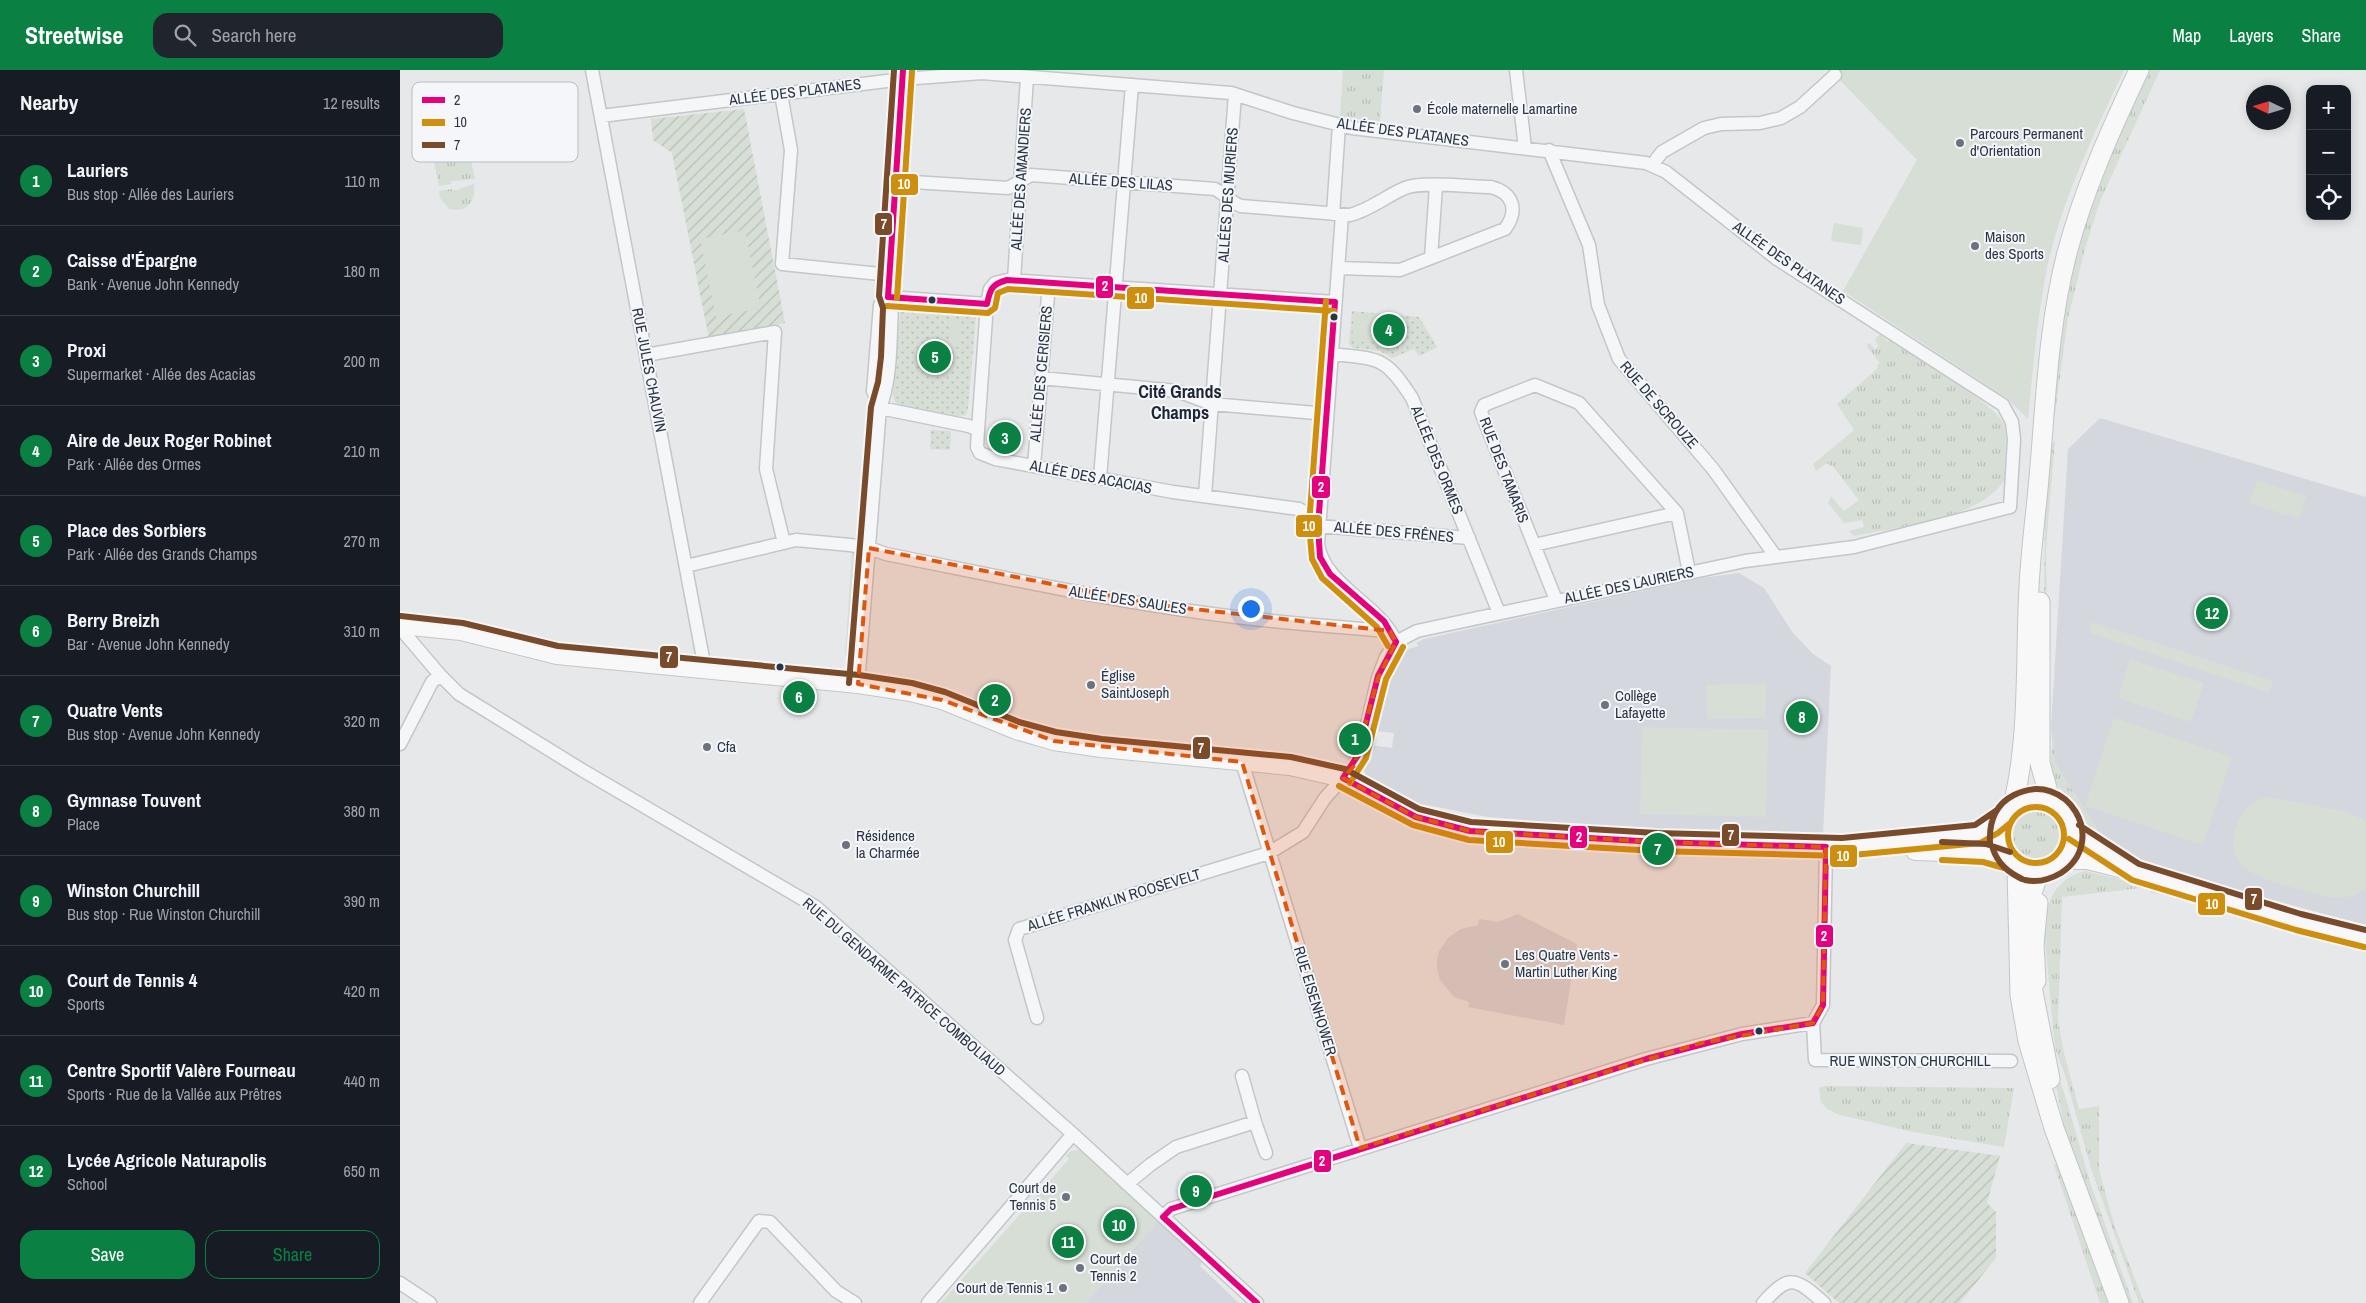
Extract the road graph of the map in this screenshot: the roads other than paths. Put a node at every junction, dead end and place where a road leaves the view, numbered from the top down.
1 (592, 70) edge
2 (1516, 70) edge
3 (2139, 70) edge
4 (903, 74) edge
5 (1835, 75) dead end
6 (1027, 77) junction
7 (1132, 85) junction
8 (781, 94) junction
9 (1234, 94) junction
10 (601, 116) junction
11 (1339, 125) junction
12 (1525, 148) junction
13 (1549, 150) junction
14 (1652, 165) junction
15 (897, 181) junction
16 (1021, 181) junction
17 (1124, 182) junction
18 (1436, 186) junction
19 (1228, 200) junction
20 (1338, 214) junction
21 (1431, 258) junction
22 (1338, 268) junction
23 (890, 275) junction
24 (1014, 280) junction
25 (1049, 283) junction
26 (1116, 287) junction
27 (1221, 294) junction
28 (888, 297) junction
29 (1335, 302) junction
30 (987, 304) junction
31 (1331, 354) junction
32 (646, 355) junction
33 (1041, 378) junction
34 (1108, 385) junction
35 (1212, 404) junction
36 (880, 408) junction
37 (1327, 414) junction
38 (978, 430) junction
39 (1034, 466) junction
40 (1100, 478) junction
41 (1205, 496) junction
42 (2038, 501) junction
43 (2010, 507) joint
44 (1677, 513) junction
45 (1318, 526) junction
46 (1469, 538) junction
47 (784, 543) junction
48 (1534, 545) junction
49 (869, 548) junction
50 (1776, 557) junction
51 (686, 566) junction
52 (1689, 572) junction
53 (1556, 600) junction
54 (1499, 613) junction
55 (400, 626) edge
56 (1393, 636) junction
57 (705, 669) junction
58 (440, 675) junction
59 (858, 684) junction
60 (400, 744) edge
61 (1242, 762) junction
62 (1343, 778) junction
63 (2050, 800) junction
64 (2013, 807) junction
65 (2074, 832) junction
66 (1834, 847) junction
67 (1269, 853) junction
68 (2012, 864) junction
69 (2051, 868) junction
70 (2135, 872) junction
71 (2366, 939) edge
72 (1037, 1018) dead end
73 (1814, 1023) junction
74 (2011, 1061) dead end
75 (1242, 1076) dead end
76 (1255, 1122) junction
77 (1073, 1134) junction
78 (1360, 1148) junction
79 (1266, 1153) dead end
80 (1127, 1184) junction
81 (2076, 1185) junction
82 (1162, 1216) junction
83 (400, 1283) edge
84 (430, 1303) edge
85 (700, 1303) edge
86 (856, 1303) edge
87 (928, 1303) edge
88 (1257, 1303) edge
89 (1763, 1303) edge
90 (1824, 1303) edge
91 (2119, 1303) edge

1 - 10 street, RUE JULES CHAUVIN
2 - 12 street
3 - 42 main road
4 - 6 street, ALLÉE DES PLATANES
4 - 8 street, ALLÉE DES PLATANES
4 - 15 street
5 - 14 street
6 - 7 street, ALLÉE DES PLATANES
6 - 16 street, ALLÉE DES AMANDIERS
7 - 9 street, ALLÉE DES PLATANES
7 - 17 street
8 - 10 street, ALLÉE DES PLATANES
8 - 23 street
9 - 11 street, ALLÉE DES PLATANES
9 - 19 street, ALLÉES DES MURIERS
10 - 32 street, RUE JULES CHAUVIN
11 - 12 street, ALLÉE DES PLATANES
11 - 20 street
12 - 13 street, ALLÉE DES PLATANES
13 - 14 street, ALLÉE DES PLATANES
13 - 50 street, RUE DE SCROUZE
14 - 43 street, ALLÉE DES PLATANES
15 - 16 street, ALLÉE DES LILAS
15 - 23 street
16 - 17 street, ALLÉE DES LILAS
16 - 24 street, ALLÉE DES AMANDIERS
17 - 19 street, ALLÉE DES LILAS
17 - 26 street
18 - 20 street, ALLÉE DES LILAS
18 - 21 street
18 - 21 street, ALLÉE DES LILAS
19 - 20 street, ALLÉE DES LILAS
19 - 27 street, ALLÉES DES MURIERS
20 - 22 street
21 - 22 street
22 - 29 street
23 - 28 street
24 - 25 street
24 - 30 street
25 - 26 street
25 - 33 street, ALLÉE DES CERISIERS
26 - 27 street
26 - 34 street
27 - 29 street
27 - 35 street, ALLÉES DES MURIERS
28 - 30 street
28 - 36 street
29 - 31 street
30 - 38 street
31 - 37 street
31 - 46 street, ALLÉE DES ORMES
32 - 47 street
32 - 51 street, RUE JULES CHAUVIN
33 - 34 street
33 - 39 street, ALLÉE DES CERISIERS
34 - 35 street
34 - 40 street
35 - 37 street
35 - 41 street, ALLÉES DES MURIERS
36 - 38 street
36 - 49 street
37 - 45 street
38 - 39 street, ALLÉE DES ACACIAS
39 - 40 street, ALLÉE DES ACACIAS
40 - 41 street, ALLÉE DES ACACIAS
41 - 45 street, ALLÉE DES ACACIAS
42 - 63 main road
42 - 64 main road
43 - 50 street, ALLÉE DES LAURIERS
44 - 48 street
44 - 48 street, RUE DES TAMARIS
44 - 52 street
45 - 46 street, ALLÉE DES FRÊNES
45 - 56 street
46 - 54 street, ALLÉE DES ORMES
47 - 49 street, ALLÉE DES SAULES
47 - 51 street, ALLÉE DES SAULES
48 - 53 street, RUE DES TAMARIS
49 - 56 street, ALLÉE DES SAULES
49 - 59 street
50 - 52 street, ALLÉE DES LAURIERS
51 - 57 street, RUE JULES CHAUVIN
52 - 53 street, ALLÉE DES LAURIERS
53 - 54 street, ALLÉE DES LAURIERS
54 - 56 street, ALLÉE DES LAURIERS
55 - 57 main road
55 - 58 street, RUE DU GENDARME PATRICE COMBOLIAUD
56 - 62 street
57 - 59 main road
58 - 60 street
58 - 77 street, RUE DU GENDARME PATRICE COMBOLIAUD
59 - 61 main road
61 - 62 main road
61 - 67 street, RUE EISENHOWER
62 - 66 main road
62 - 67 street
63 - 64 main road
63 - 65 main road
64 - 66 main road
64 - 68 main road
65 - 69 main road
65 - 70 main road
66 - 68 main road
66 - 73 street, RUE WINSTON CHURCHILL
67 - 72 street, ALLÉE FRANKLIN ROOSEVELT
67 - 78 street, RUE EISENHOWER
68 - 69 main road
68 - 81 main road
69 - 70 main road
69 - 81 main road
70 - 71 main road
73 - 74 street, RUE WINSTON CHURCHILL
73 - 78 street
75 - 76 street
76 - 79 street
76 - 80 street
77 - 80 street, RUE DU GENDARME PATRICE COMBOLIAUD
77 - 87 street
78 - 82 street
80 - 82 street, RUE DU GENDARME PATRICE COMBOLIAUD
81 - 91 main road
82 - 88 street, RUE DU GENDARME PATRICE COMBOLIAUD
83 - 84 street
85 - 86 street
89 - 90 street

